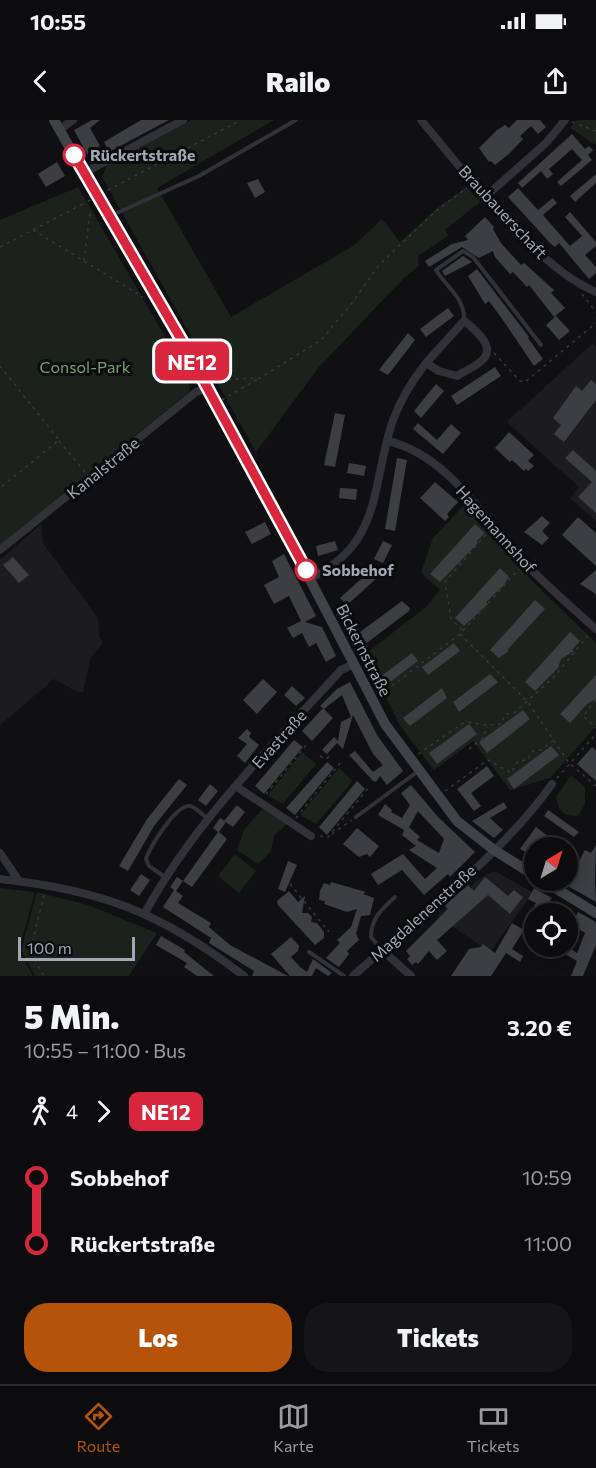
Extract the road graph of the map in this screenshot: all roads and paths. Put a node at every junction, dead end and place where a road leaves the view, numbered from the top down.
1 (73, 120) edge
2 (183, 120) edge
3 (241, 120) edge
4 (296, 120) edge
5 (422, 120) edge
6 (568, 120) edge
7 (56, 125) edge
8 (596, 131) edge
9 (84, 174) junction
10 (474, 182) junction
11 (486, 196) junction
12 (103, 205) junction
13 (110, 216) junction
14 (33, 230) junction
15 (0, 247) edge
16 (84, 262) junction
17 (583, 287) junction
18 (596, 292) edge
19 (156, 297) junction
20 (596, 312) edge
21 (464, 321) junction
22 (596, 324) edge
23 (541, 345) dead end
24 (489, 351) junction
25 (426, 363) junction
26 (0, 366) edge
27 (260, 378) junction
28 (205, 384) junction
29 (216, 404) junction
30 (59, 440) junction
31 (388, 441) junction
32 (90, 478) junction
33 (0, 488) edge
34 (494, 526) junction
35 (0, 550) edge
36 (524, 562) junction
37 (311, 578) junction
38 (595, 628) edge
39 (463, 630) junction
40 (460, 634) junction
41 (354, 664) junction
42 (596, 700) edge
43 (373, 701) junction
44 (528, 702) junction
45 (488, 725) junction
46 (596, 728) edge
47 (596, 734) edge
48 (555, 739) junction
49 (307, 744) dead end
50 (469, 749) dead end
51 (333, 755) dead end
52 (320, 756) dead end
53 (409, 760) junction
54 (478, 761) dead end
55 (341, 762) dead end
56 (569, 762) junction
57 (481, 765) junction
58 (418, 772) junction
59 (552, 784) joint
60 (370, 786) dead end
61 (596, 786) edge
62 (237, 787) junction
63 (438, 797) junction
64 (260, 802) junction
65 (350, 811) junction
66 (356, 817) junction
67 (209, 820) junction
68 (293, 822) junction
69 (311, 836) joint
70 (328, 837) junction
71 (494, 850) junction
72 (0, 853) edge
73 (524, 869) edge
74 (167, 878) junction
75 (0, 879) edge
76 (19, 881) junction
77 (290, 884) dead end
78 (46, 885) junction
79 (560, 891) edge
80 (395, 897) dead end
81 (145, 913) junction
82 (596, 913) edge
83 (329, 932) dead end
84 (382, 950) junction
85 (309, 952) dead end
86 (44, 976) edge
87 (244, 976) edge
88 (344, 976) edge
89 (353, 976) edge
90 (411, 976) edge

1 - 7 street
2 - 9 street
3 - 14 path, bridge
4 - 13 lane
5 - 10 street, Braubauerschaft
6 - 8 path
6 - 11 street
7 - 9 street, Bickernstraße
9 - 12 street, Bickernstraße
10 - 11 street, Braubauerschaft
10 - 27 path
11 - 17 street, Braubauerschaft
12 - 13 street, Bickernstraße
12 - 16 path
13 - 19 street, Bickernstraße
14 - 15 path
14 - 16 path
16 - 19 path
17 - 18 street, Braubauerschaft
17 - 20 path
19 - 28 street, Bickernstraße
21 - 23 lane
21 - 24 street
21 - 25 street
22 - 24 path
24 - 25 street
25 - 31 street
26 - 30 path
27 - 28 path
27 - 29 path
28 - 29 street, Bickernstraße
28 - 32 street, Kanalstraße
29 - 37 street, Bickernstraße
30 - 32 path
30 - 33 path
31 - 34 street, Hagemannshof
31 - 37 street
32 - 35 street, Kanalstraße
34 - 36 street, Hagemannshof
34 - 39 path
36 - 38 street, Hagemannshof
36 - 39 path
37 - 41 street, Bickernstraße
38 - 44 path
39 - 40 path
40 - 43 path
40 - 44 path
41 - 43 street, Bickernstraße
41 - 62 street, Evastraße
42 - 46 path
43 - 53 street, Bickernstraße
44 - 45 path
44 - 48 path
45 - 50 path
45 - 53 path
47 - 56 path
48 - 56 path
48 - 57 path
49 - 64 path
51 - 52 path
53 - 58 street, Bickernstraße
54 - 57 path
55 - 68 path
56 - 59 path
56 - 61 path
57 - 63 path
58 - 63 street, Bickernstraße
58 - 66 lane
59 - 71 street, Magdalenenstraße
60 - 65 path
62 - 64 street
62 - 67 street, Evastraße
63 - 71 street, Bickernstraße
64 - 68 street
65 - 66 path
65 - 70 path
66 - 70 path
67 - 74 street, Evastraße
67 - 74 lane
68 - 69 street
69 - 70 path
71 - 73 street, Bickernstraße
71 - 84 street, Magdalenenstraße
72 - 76 street
74 - 81 street, Evastraße
75 - 76 street
76 - 78 street
77 - 83 path
78 - 81 street
78 - 86 path
79 - 82 street
80 - 84 lane
81 - 87 street
84 - 89 street, Magdalenenstraße
84 - 90 street
85 - 88 lane

